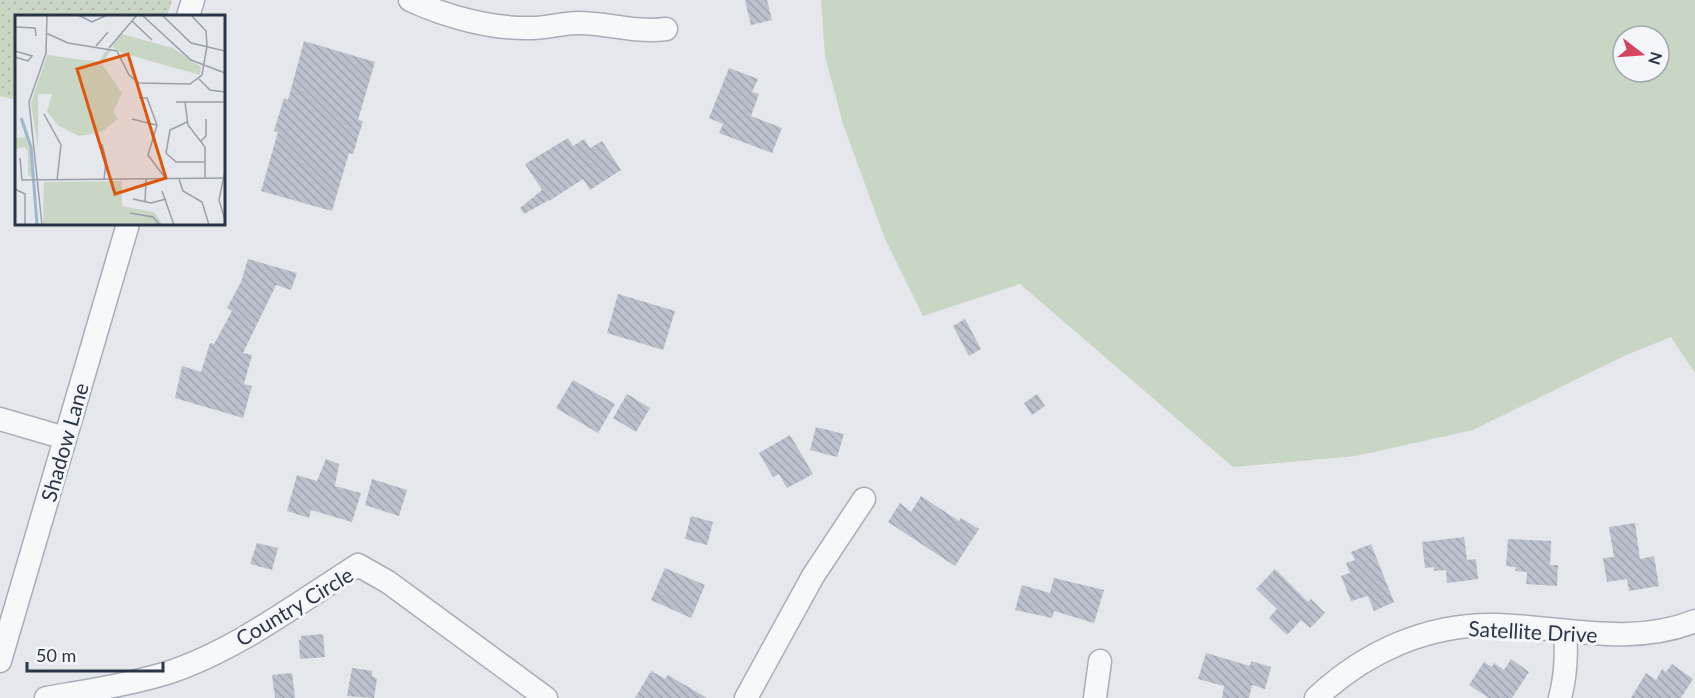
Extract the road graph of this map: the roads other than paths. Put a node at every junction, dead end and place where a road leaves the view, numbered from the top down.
1 (193, 0) edge
2 (410, 0) edge
3 (188, 15) edge
4 (666, 29) dead end
5 (128, 225) edge
6 (0, 419) edge
7 (65, 438) junction
8 (864, 499) dead end
9 (1695, 621) edge
10 (1564, 631) junction
11 (0, 661) edge
12 (1100, 661) dead end
13 (46, 698) edge
14 (546, 698) edge
15 (746, 698) edge
16 (1095, 698) edge
17 (1316, 698) edge
18 (1560, 698) edge

1 - 3 street
2 - 4 street
5 - 7 street, Shadow Lane
6 - 7 street
7 - 11 street, Shadow Lane
8 - 15 street
9 - 10 street, Satellite Drive
10 - 17 street, Satellite Drive
10 - 18 street
12 - 16 street
13 - 14 street, Country Circle

